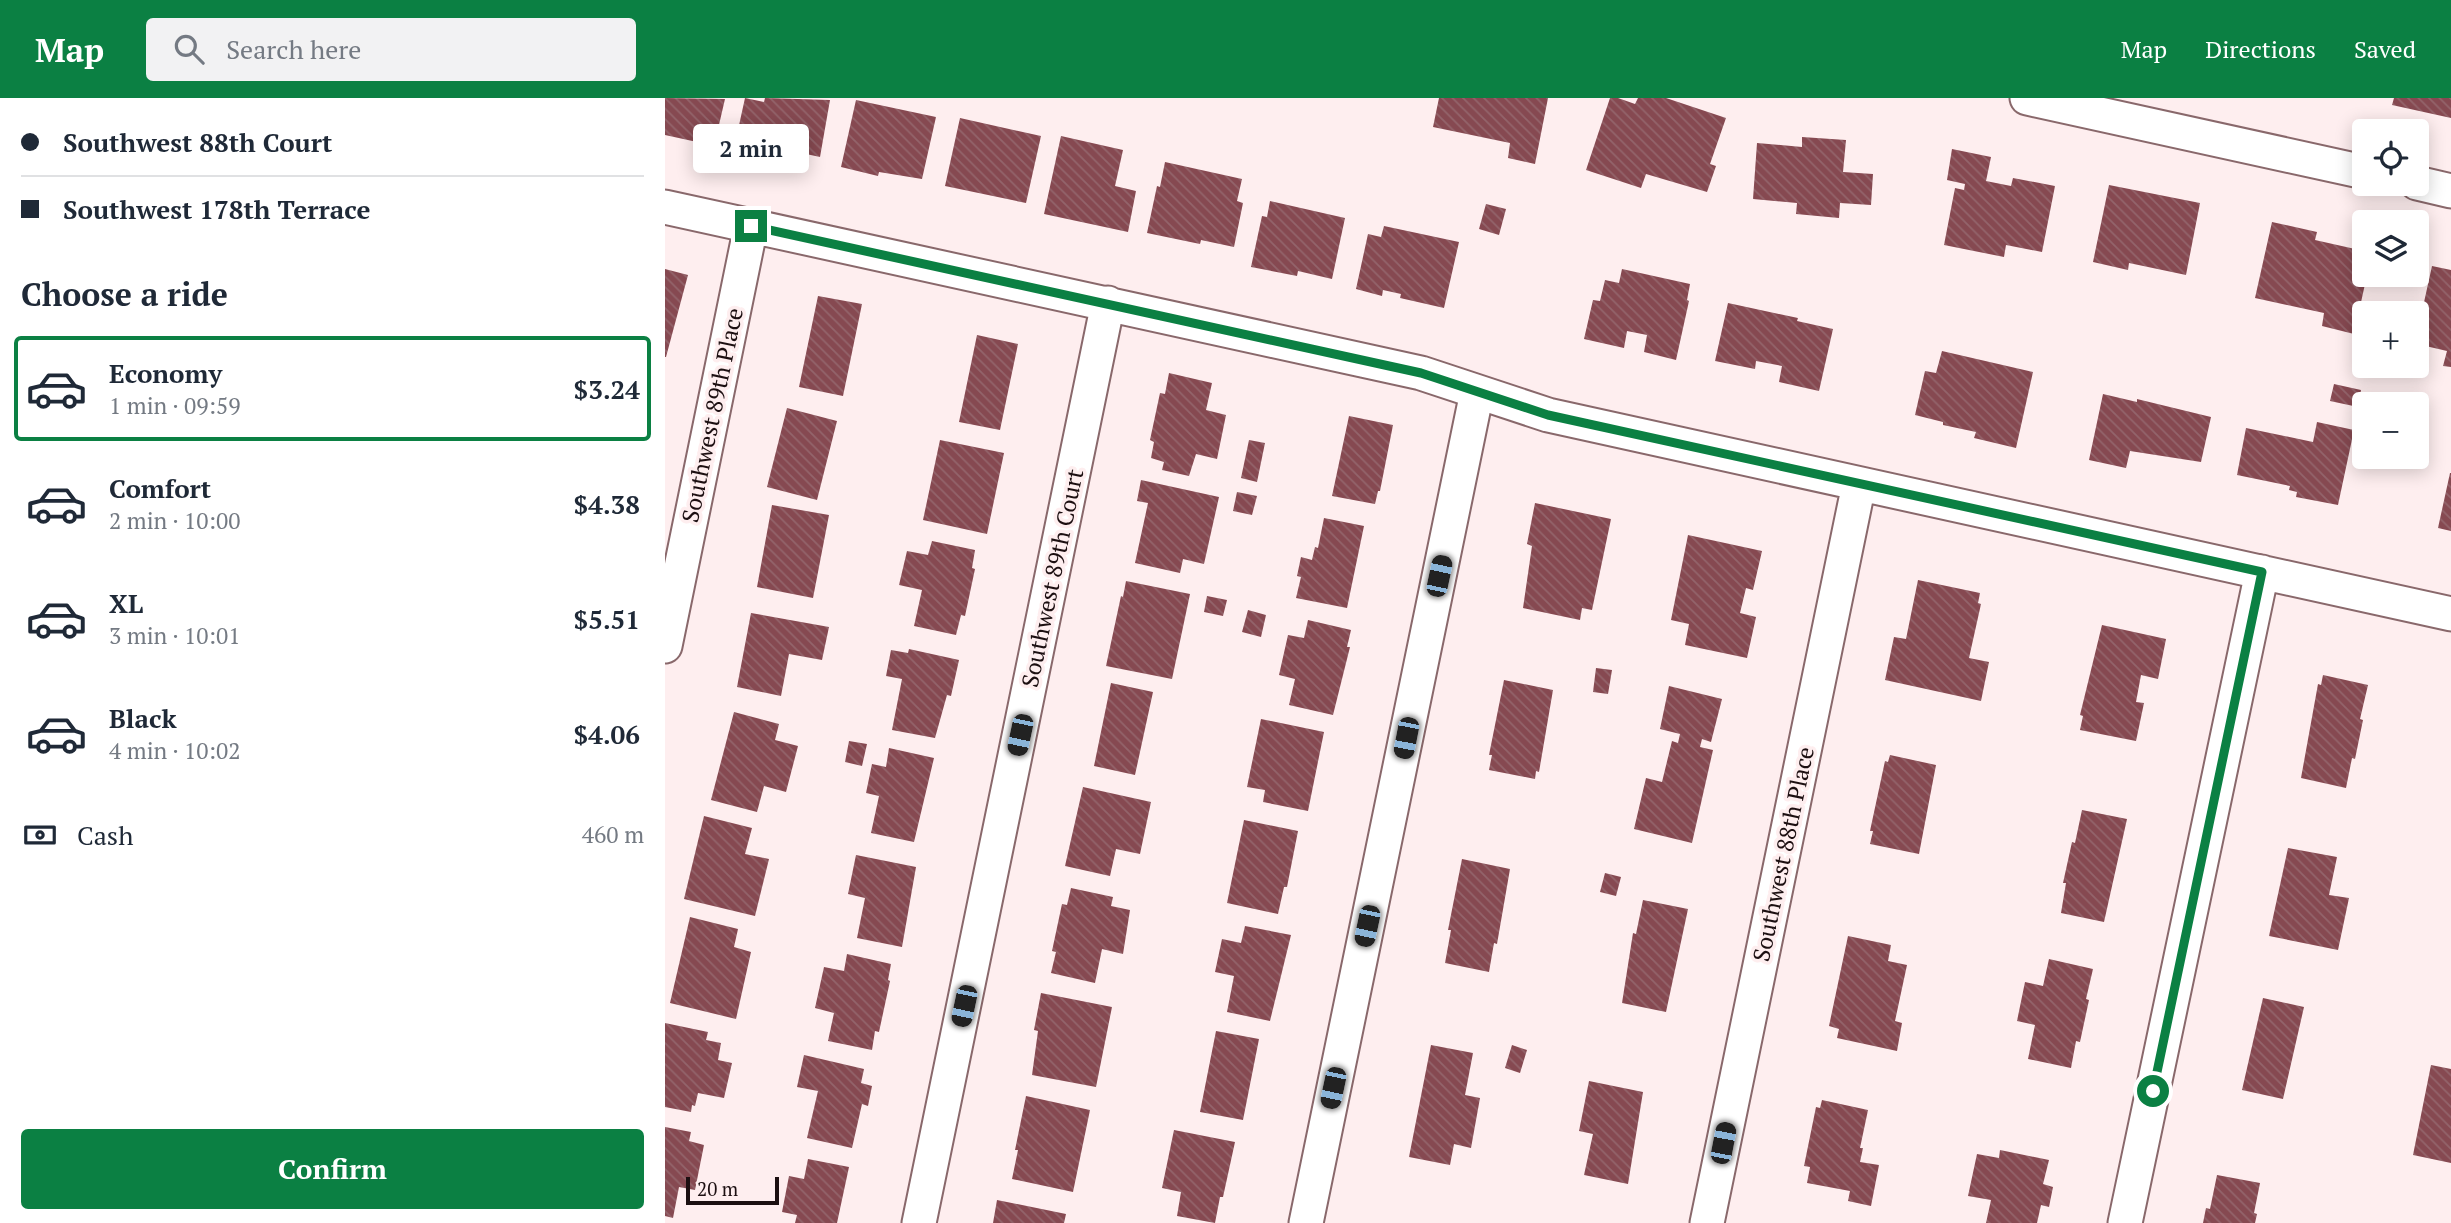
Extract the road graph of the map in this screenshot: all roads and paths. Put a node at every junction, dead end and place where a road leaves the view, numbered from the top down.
1 (2027, 98) edge
2 (2154, 112) edge
3 (2352, 169) edge
4 (2429, 186) edge
5 (2451, 191) edge
6 (665, 206) edge
7 (751, 226) junction
8 (1108, 303) junction
9 (1478, 392) junction
10 (1859, 484) junction
11 (2262, 572) junction
12 (2451, 614) edge
13 (665, 646) edge
14 (919, 1223) edge
15 (1306, 1223) edge
16 (1707, 1223) edge
17 (2125, 1223) edge

1 - 2 street
2 - 3 street
4 - 5 street
6 - 7 street
7 - 8 street
7 - 13 street, Southwest 89th Place
8 - 9 street
8 - 14 street, Southwest 89th Court
9 - 10 street
9 - 15 street
10 - 11 street
10 - 16 street, Southwest 88th Place
11 - 12 street
11 - 17 street

